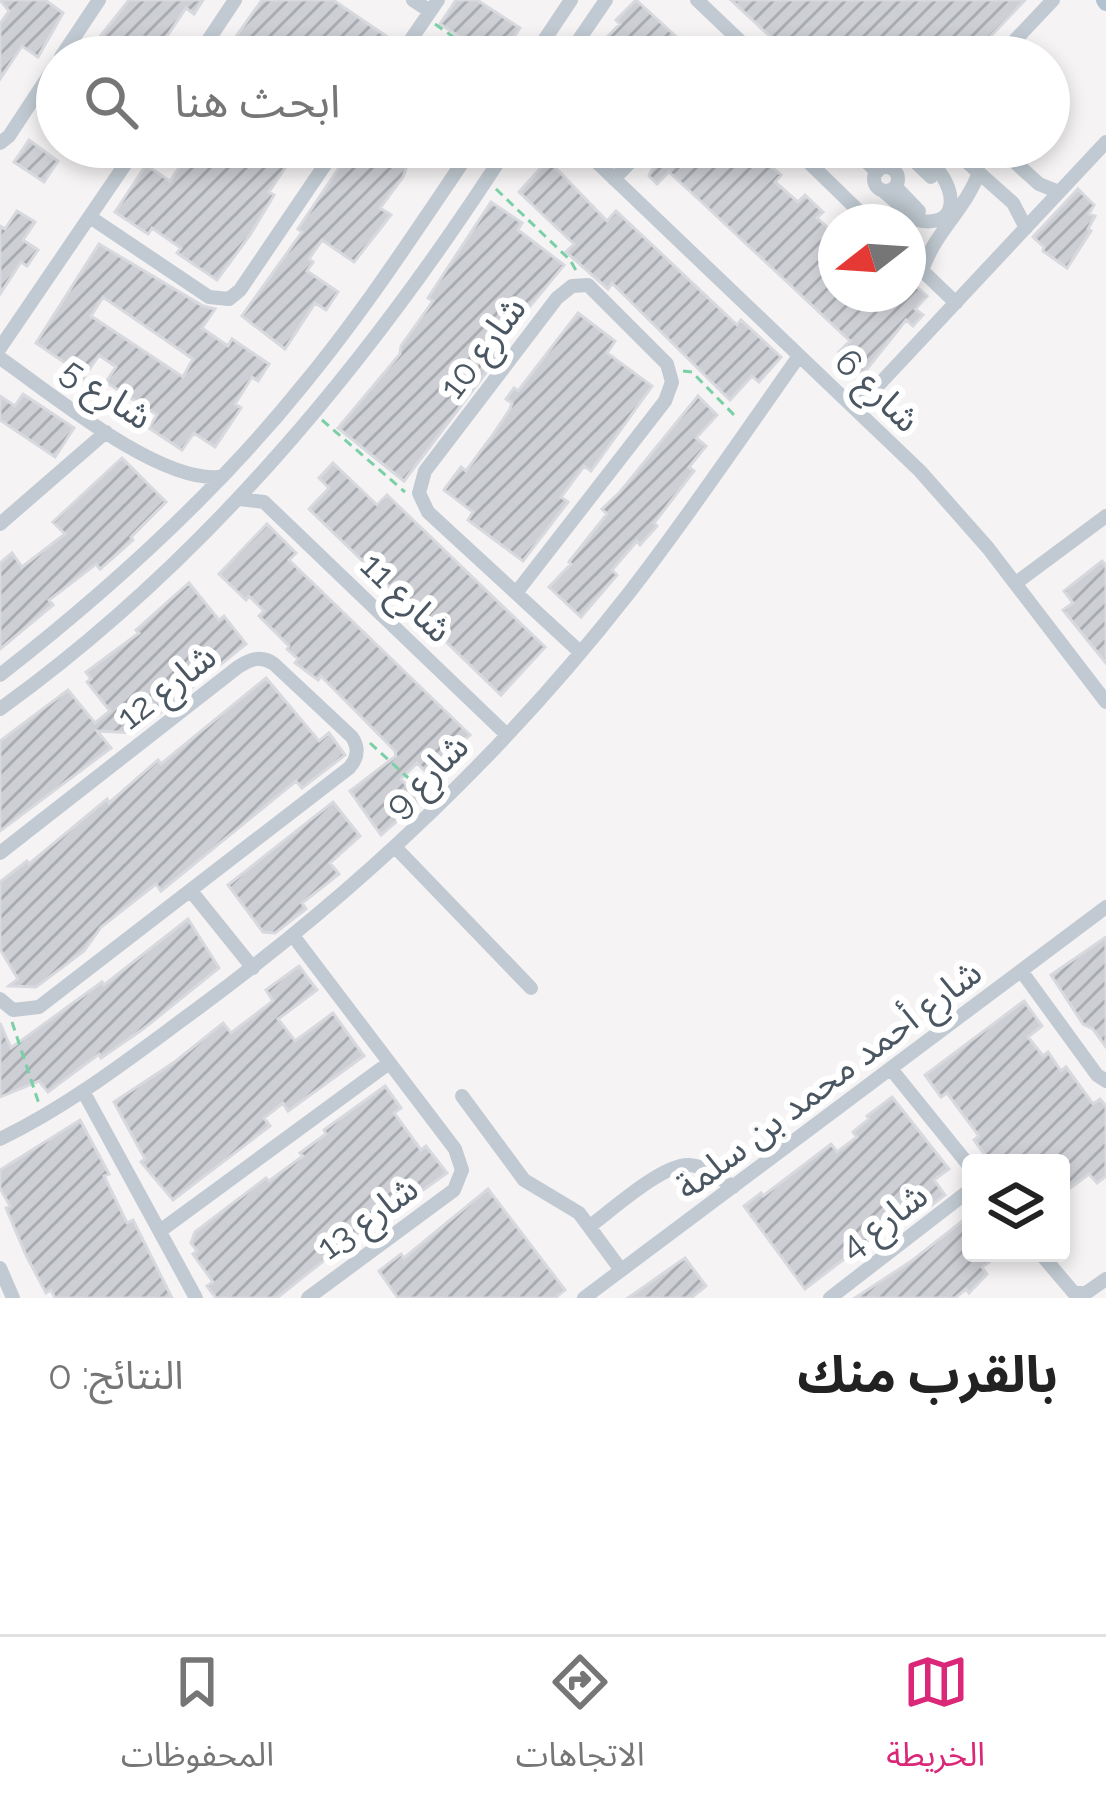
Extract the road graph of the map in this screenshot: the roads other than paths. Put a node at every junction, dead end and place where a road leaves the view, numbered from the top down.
1 (99, 0) edge
2 (235, 0) edge
3 (413, 0) edge
4 (571, 0) edge
5 (606, 0) edge
6 (697, 0) edge
7 (1053, 0) edge
8 (1094, 0) edge
9 (1106, 4) edge
10 (431, 10) edge
11 (75, 36) edge
12 (211, 36) edge
13 (413, 36) edge
14 (547, 36) edge
15 (581, 36) edge
16 (730, 36) edge
17 (1019, 36) edge
18 (36, 95) edge
19 (0, 142) edge
20 (1106, 142) edge
21 (123, 168) edge
22 (324, 168) edge
23 (458, 168) edge
24 (495, 168) edge
25 (603, 168) edge
26 (624, 168) edge
27 (815, 168) edge
28 (872, 168) edge
29 (895, 168) edge
30 (928, 168) edge
31 (974, 168) edge
32 (1020, 168) edge
33 (979, 172) junction
34 (1028, 175) junction
35 (614, 178) junction
36 (885, 181) junction
37 (1059, 192) junction
38 (1008, 197) junction
39 (852, 204) edge
40 (860, 204) edge
41 (90, 218) junction
42 (1026, 228) junction
43 (415, 233) junction
44 (438, 250) junction
45 (926, 262) edge
46 (393, 264) junction
47 (926, 275) edge
48 (412, 284) junction
49 (956, 303) junction
50 (0, 348) edge
51 (800, 356) junction
52 (0, 358) edge
53 (856, 409) junction
54 (106, 432) junction
55 (183, 475) junction
56 (219, 477) junction
57 (260, 478) junction
58 (239, 499) junction
59 (264, 502) junction
60 (190, 507) junction
61 (1105, 520) edge
62 (0, 524) edge
63 (1016, 584) junction
64 (517, 593) junction
65 (58, 628) junction
66 (74, 651) junction
67 (580, 652) junction
68 (27, 653) junction
69 (0, 675) edge
70 (43, 677) junction
71 (1106, 702) edge
72 (0, 709) edge
73 (508, 735) junction
74 (395, 848) junction
75 (0, 854) edge
76 (191, 891) junction
77 (1106, 907) edge
78 (294, 937) junction
79 (253, 968) junction
80 (1022, 972) junction
81 (531, 988) dead end
82 (5, 1004) edge
83 (389, 1063) junction
84 (891, 1069) junction
85 (1105, 1084) edge
86 (83, 1091) junction
87 (461, 1096) dead end
88 (0, 1139) edge
89 (962, 1157) edge
90 (733, 1187) junction
91 (962, 1197) edge
92 (590, 1226) junction
93 (160, 1231) junction
94 (1048, 1262) edge
95 (0, 1268) edge
96 (621, 1270) junction
97 (1106, 1279) edge
98 (7, 1292) edge
99 (196, 1298) edge
100 (308, 1298) edge
101 (584, 1298) edge
102 (830, 1298) edge

1 - 11 street
2 - 12 street
3 - 10 street
4 - 14 street
5 - 15 street
6 - 16 street
7 - 17 street
8 - 9 street
10 - 13 street
18 - 19 street
20 - 37 street
21 - 41 street
22 - 41 street
23 - 43 street
24 - 44 street
25 - 35 street, شارع 6
26 - 35 street
27 - 39 street
28 - 36 street
29 - 36 street
30 - 36 street, bridge
31 - 33 street
32 - 34 street
33 - 38 street
33 - 45 street
34 - 37 street
34 - 38 street
35 - 51 street, شارع 6
36 - 40 street
37 - 42 street
38 - 42 street
41 - 50 street
42 - 49 street
43 - 44 street
43 - 46 street
44 - 48 street
46 - 48 street
46 - 56 street
47 - 49 street
48 - 57 street
49 - 53 street
51 - 53 street, شارع 6
51 - 67 street, شارع 9
52 - 54 street, شارع 5
53 - 63 street, شارع 6
54 - 55 street, شارع 5
54 - 62 street
55 - 56 street, شارع 5
55 - 60 street
56 - 60 street
57 - 58 street
57 - 59 street
58 - 59 street
58 - 66 street
59 - 73 street, شارع 11
60 - 65 street
61 - 63 street
63 - 71 street, شارع 6
64 - 64 street, شارع 10
64 - 67 street
65 - 66 street
65 - 68 street
66 - 70 street
67 - 73 street, شارع 9
68 - 69 street
68 - 70 street
70 - 72 street
73 - 74 street, شارع 9
74 - 78 street, شارع 9
74 - 81 street
75 - 76 street, شارع 12
76 - 79 street
76 - 82 street
77 - 80 street, شارع أحمد محمد بن سلمة
78 - 79 street, شارع 9
78 - 83 street, شارع 13
79 - 86 street, شارع 9
80 - 84 street, شارع أحمد محمد بن سلمة
80 - 85 street
83 - 93 street
83 - 100 street, شارع 13
84 - 89 street, شارع 4
84 - 90 street, شارع أحمد محمد بن سلمة
86 - 88 street, شارع 9
86 - 93 street
87 - 92 street
90 - 92 street
90 - 96 street, شارع أحمد محمد بن سلمة
91 - 102 street, شارع 4
92 - 96 street
93 - 99 street
94 - 97 street
95 - 98 street
96 - 101 street, شارع أحمد محمد بن سلمة

